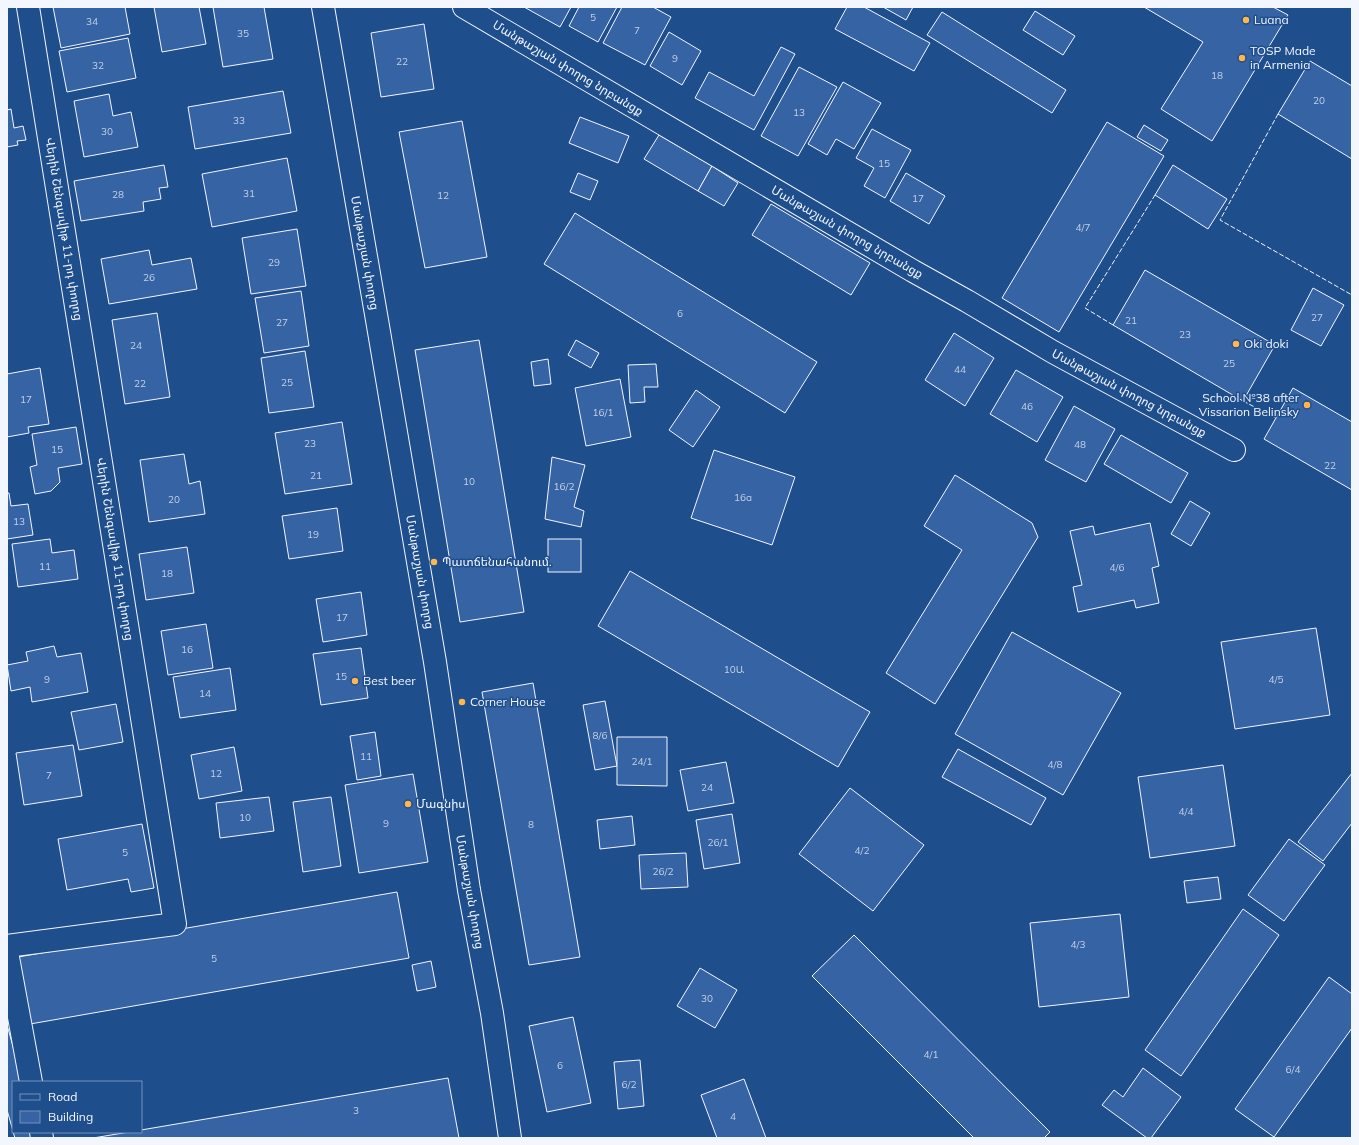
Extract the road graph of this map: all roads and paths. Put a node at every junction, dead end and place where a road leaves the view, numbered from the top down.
1 (28, 7) edge
2 (323, 7) edge
3 (464, 7) edge
4 (1234, 450) dead end
5 (7, 946) edge
6 (7, 952) edge
7 (31, 1081) edge
8 (510, 1138) edge

1 - 5 street, Վերին Շենգավիթ 11-րդ փողոց
2 - 8 street, Մանթաշյան փողոց
3 - 4 street, Մանթաշյան փողոց նրբանցք
6 - 7 street

